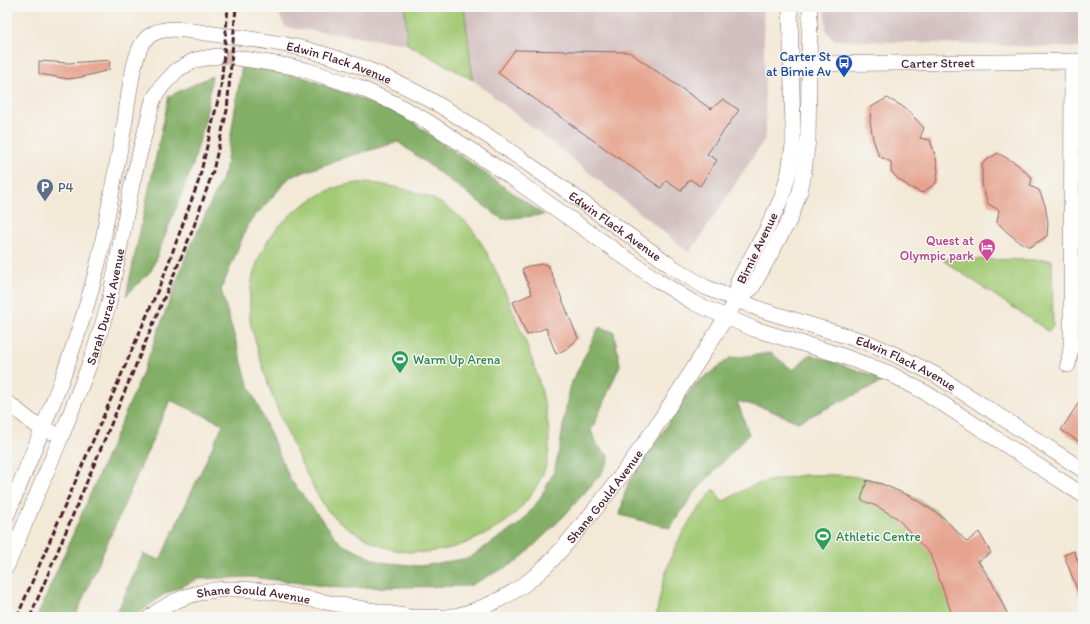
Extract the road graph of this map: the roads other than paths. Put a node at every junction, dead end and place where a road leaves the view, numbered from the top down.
1 (790, 7) edge
2 (810, 7) edge
3 (141, 45) joint
4 (218, 56) tunnel mouth
5 (334, 57) junction
6 (238, 58) tunnel mouth
7 (1078, 61) edge
8 (792, 64) junction
9 (809, 64) junction
10 (328, 77) junction
11 (789, 199) junction
12 (737, 300) junction
13 (726, 317) junction
14 (1068, 365) dead end
15 (7, 402) edge
16 (42, 430) junction
17 (62, 435) junction
18 (1083, 470) edge
19 (1083, 496) edge
20 (7, 516) edge
21 (7, 566) edge
22 (150, 617) edge
23 (409, 617) edge
24 (414, 617) edge

1 - 8 street, Birnie Avenue
2 - 9 street, Birnie Avenue
3 - 5 street, Edwin Flack Avenue
3 - 16 street, Sarah Durack Avenue
4 - 17 street, Sarah Durack Avenue
5 - 10 street
5 - 12 street, Edwin Flack Avenue
6 - 10 street, Edwin Flack Avenue
7 - 9 street, Carter Street
7 - 14 street
8 - 9 street, Carter Street
8 - 11 street, Birnie Avenue
9 - 11 street, Birnie Avenue
10 - 13 street, Edwin Flack Avenue
11 - 12 street, Birnie Avenue
12 - 13 street, Shane Gould Avenue
12 - 18 street, Edwin Flack Avenue
13 - 19 street, Edwin Flack Avenue
13 - 24 street, Shane Gould Avenue
15 - 16 street
16 - 17 street
16 - 20 street, Sarah Durack Avenue
17 - 21 street, Sarah Durack Avenue
22 - 23 street, Shane Gould Avenue

